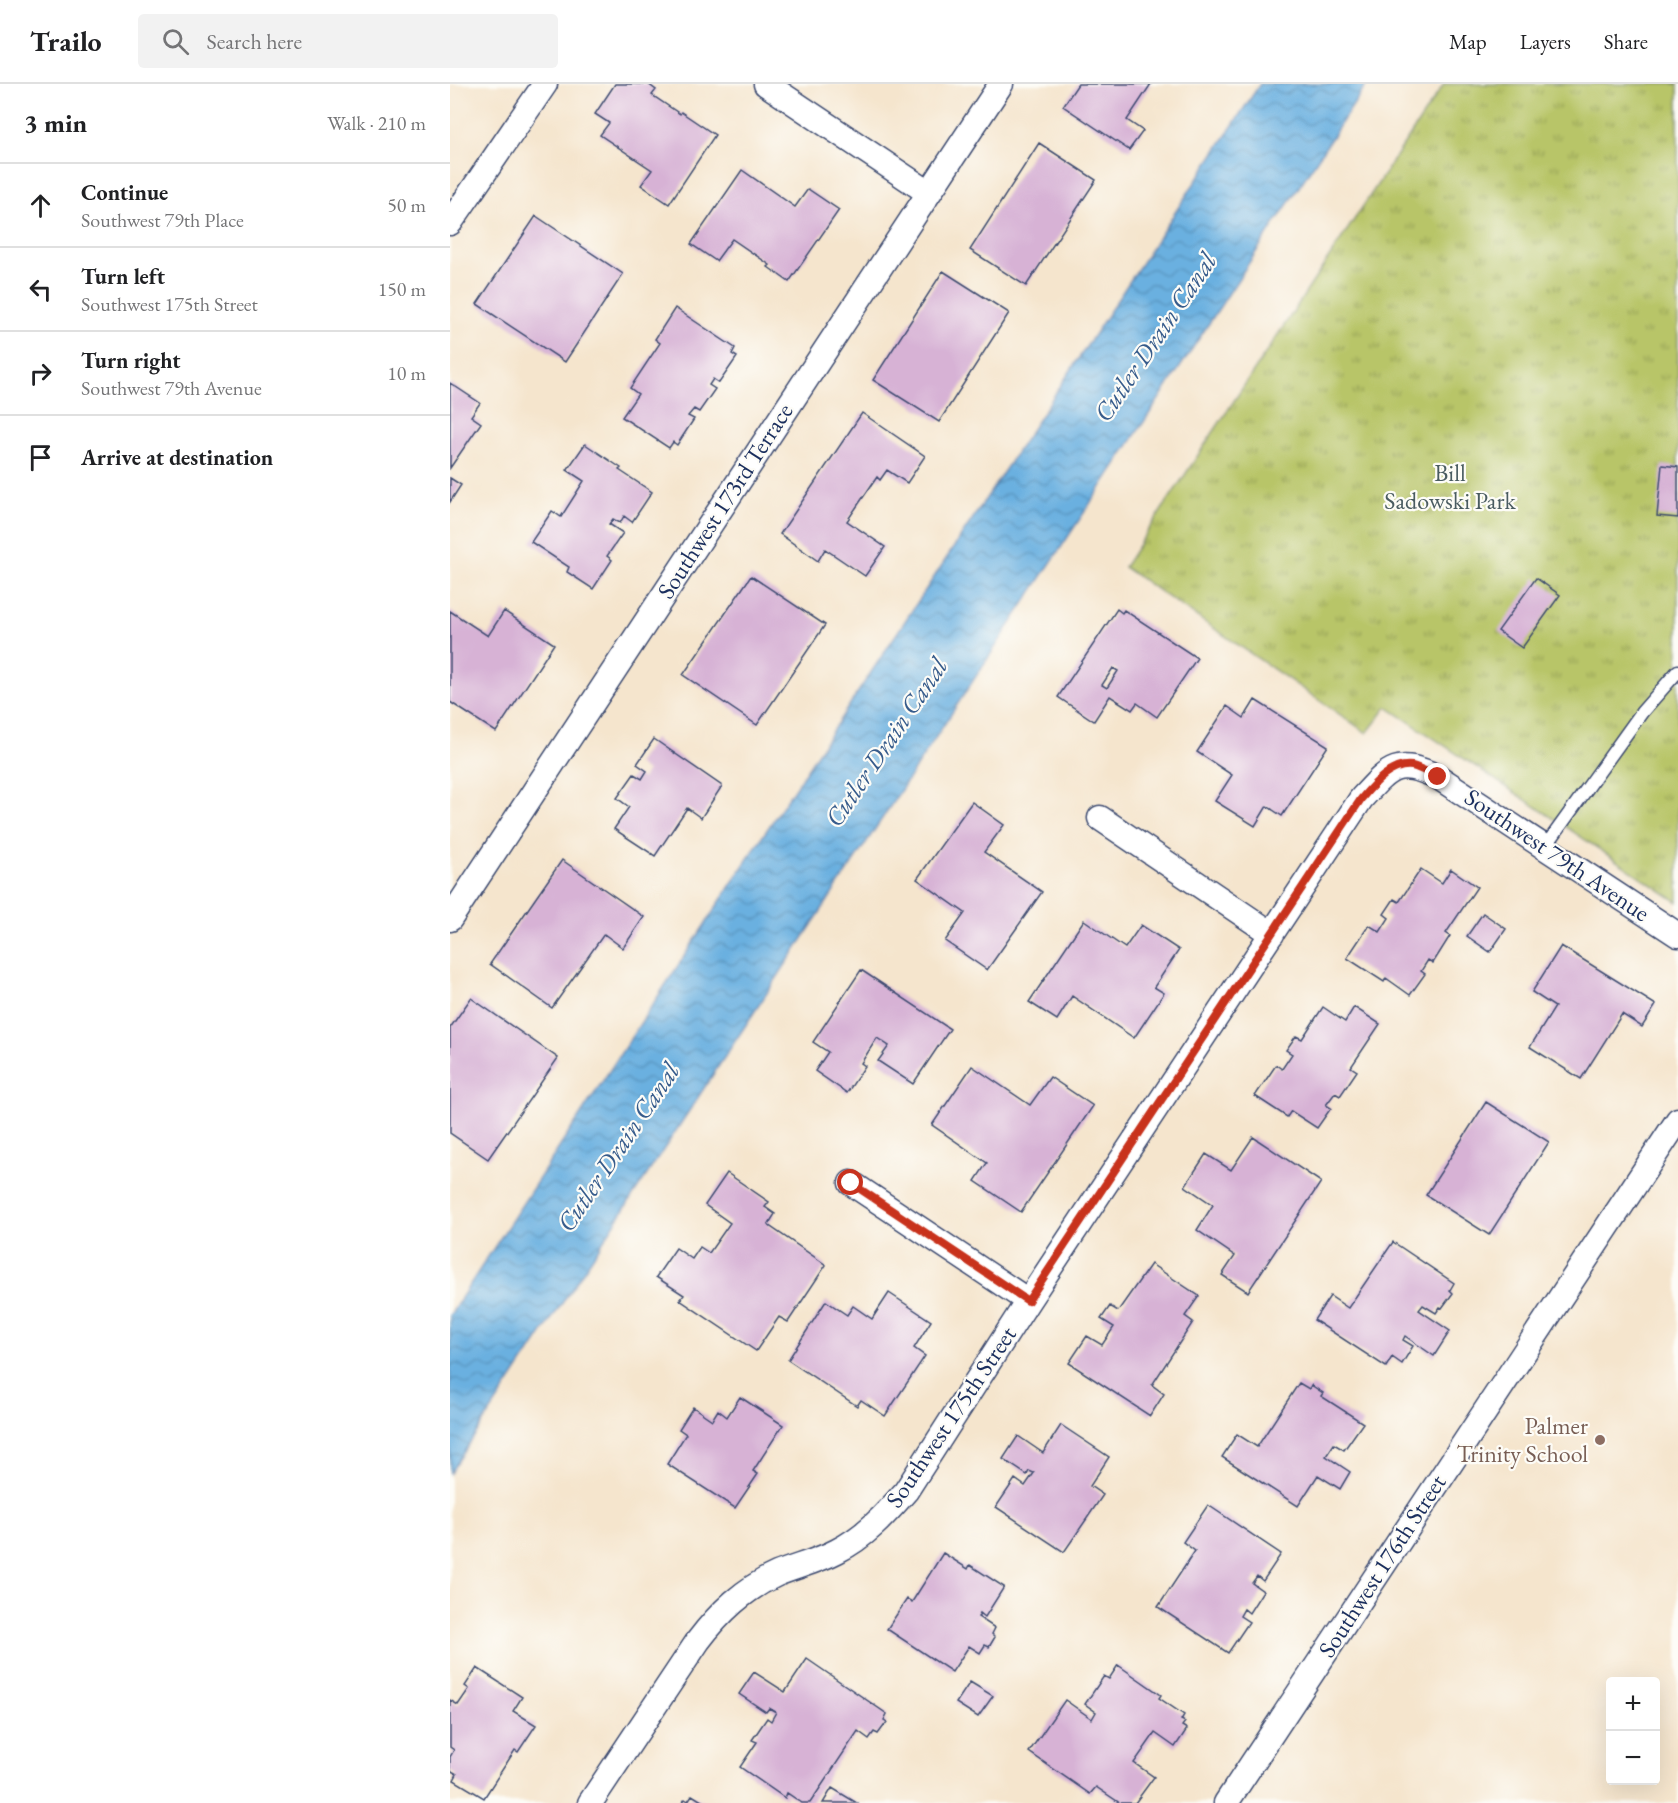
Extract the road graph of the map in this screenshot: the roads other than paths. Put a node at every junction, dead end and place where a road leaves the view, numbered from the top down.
1 (545, 84) edge
2 (766, 84) edge
3 (1001, 84) edge
4 (929, 193) junction
5 (450, 224) edge
6 (1678, 671) edge
7 (1401, 766) joint
8 (1100, 818) dead end
9 (1545, 847) junction
10 (450, 919) edge
11 (1272, 934) junction
12 (1678, 935) edge
13 (1678, 1120) edge
14 (851, 1183) dead end
15 (1028, 1301) junction
16 (590, 1803) edge
17 (1226, 1803) edge

1 - 5 street
2 - 4 street
3 - 4 street, Southwest 173rd Terrace
4 - 10 street, Southwest 173rd Terrace
6 - 9 lane
7 - 9 street, Southwest 79th Avenue
7 - 11 street, Southwest 175th Street
8 - 11 street
9 - 12 street, Southwest 79th Avenue
11 - 15 street, Southwest 175th Street
13 - 17 street, Southwest 176th Street
14 - 15 street
15 - 16 street, Southwest 175th Street

